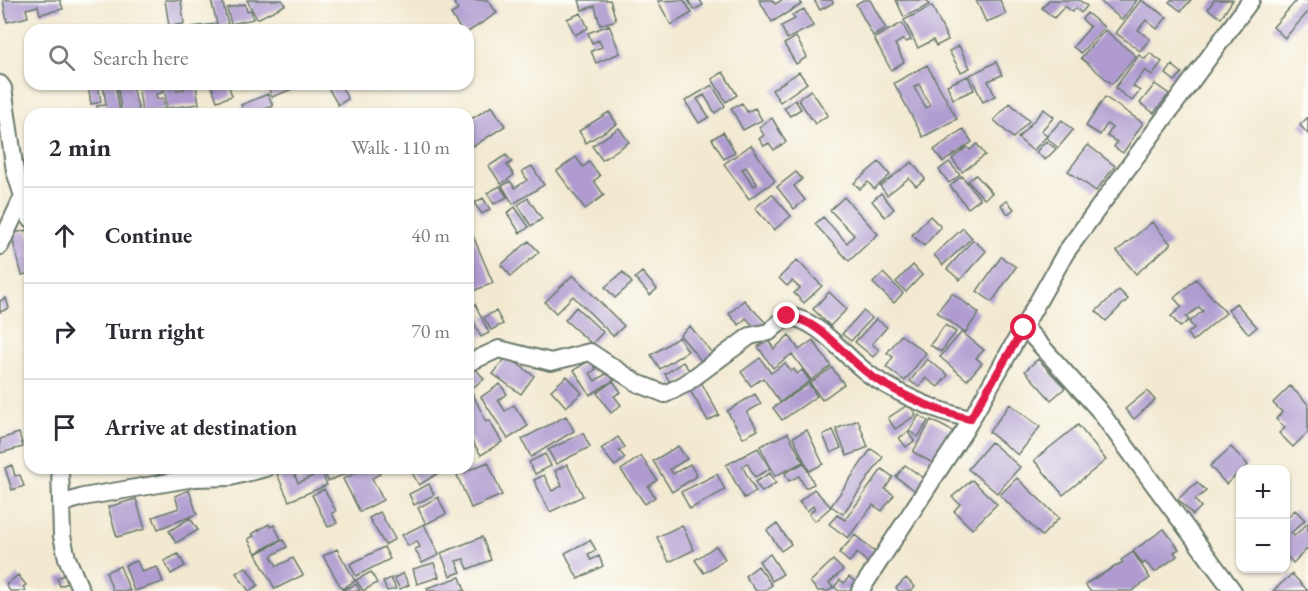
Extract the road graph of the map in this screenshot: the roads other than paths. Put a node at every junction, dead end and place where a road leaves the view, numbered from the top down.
1 (1251, 0) edge
2 (0, 84) edge
3 (24, 194) joint
4 (0, 246) edge
5 (1024, 328) junction
6 (474, 360) edge
7 (970, 419) junction
8 (60, 474) edge
9 (242, 474) edge
10 (61, 504) junction
11 (81, 591) edge
12 (860, 591) edge
13 (1233, 591) edge

1 - 5 street
2 - 3 street
3 - 4 street
5 - 7 street
5 - 13 street
6 - 7 street
7 - 12 street
8 - 10 street
9 - 10 street
10 - 11 street

